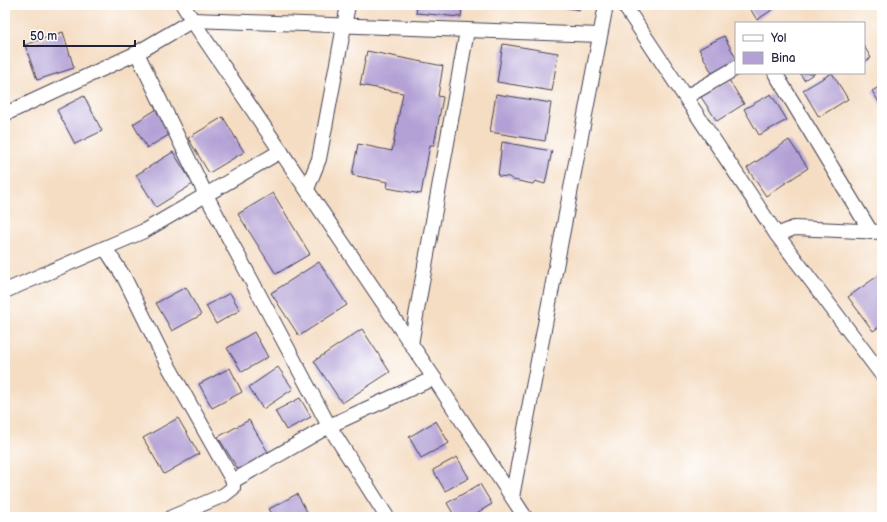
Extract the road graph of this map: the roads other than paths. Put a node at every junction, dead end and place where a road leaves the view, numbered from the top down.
1 (183, 5) edge
2 (348, 5) edge
3 (606, 5) edge
4 (624, 5) edge
5 (192, 20) junction
6 (344, 26) junction
7 (467, 31) junction
8 (600, 35) junction
9 (137, 53) junction
10 (735, 69) edge
11 (776, 74) edge
12 (686, 98) junction
13 (5, 114) edge
14 (281, 151) junction
15 (306, 189) junction
16 (206, 195) junction
17 (876, 232) edge
18 (777, 236) junction
19 (105, 248) junction
20 (5, 291) edge
21 (411, 344) junction
22 (882, 375) edge
23 (434, 378) junction
24 (329, 426) junction
25 (233, 481) junction
26 (512, 498) junction
27 (172, 517) edge
28 (387, 517) edge
29 (525, 517) edge

1 - 5 street
2 - 6 street
3 - 8 street
4 - 12 street
5 - 6 street
5 - 9 street
5 - 14 street
6 - 7 street
6 - 15 street
7 - 8 street
7 - 21 street
8 - 26 street
9 - 13 street
9 - 16 street
10 - 12 street
11 - 17 street
12 - 18 street
14 - 15 street
14 - 16 street
15 - 21 street
16 - 19 street
16 - 24 street
17 - 18 street
18 - 22 street
19 - 20 street
19 - 25 street
21 - 23 street
23 - 24 street
23 - 26 street
24 - 25 street
24 - 28 street
25 - 27 street
26 - 29 street

